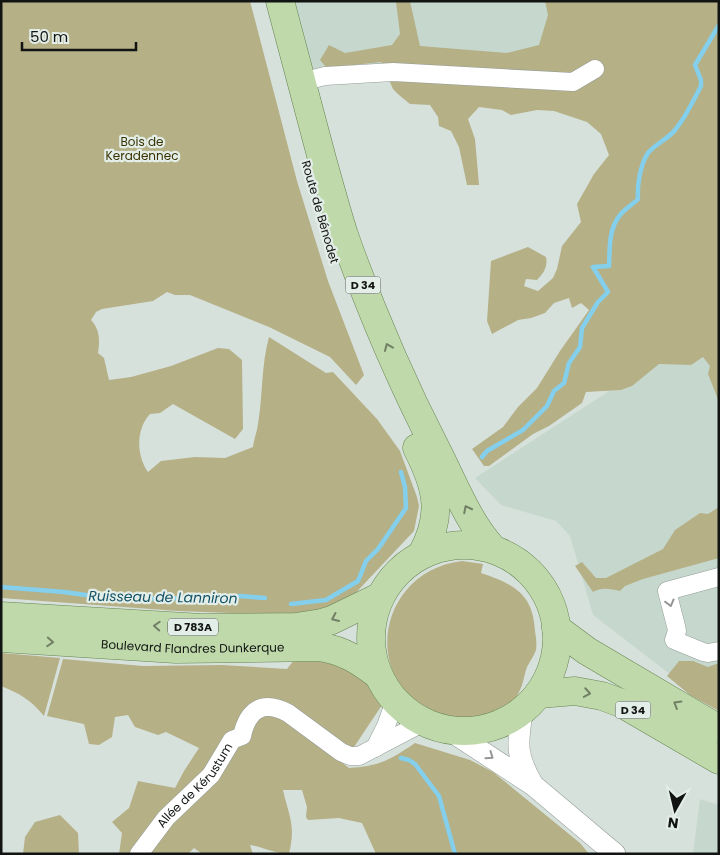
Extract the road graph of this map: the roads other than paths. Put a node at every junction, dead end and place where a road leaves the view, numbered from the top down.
1 (262, 1) edge
2 (280, 1) edge
3 (595, 69) dead end
4 (301, 82) junction
5 (493, 550) junction
6 (422, 554) junction
7 (719, 577) edge
8 (379, 597) junction
9 (1, 616) edge
10 (556, 628) junction
11 (1, 638) edge
12 (719, 651) edge
13 (378, 675) junction
14 (395, 701) junction
15 (530, 703) junction
16 (437, 726) junction
17 (719, 729) edge
18 (375, 748) junction
19 (719, 760) edge
20 (533, 785) junction
21 (615, 852) edge
22 (139, 854) edge

1 - 6 main road, Route de Bénodet / D 34
2 - 4 main road, Route de Bénodet / D 34
3 - 4 street
5 -> 4 main road, Route de Bénodet / D 34
5 - 6 main road
5 - 10 main road
6 - 8 main road
7 -> 12 street
8 -> 9 main road, Boulevard Flandres Dunkerque / D 783A
8 - 13 main road
10 - 15 main road
17 -> 10 main road, D 34
11 -> 13 main road, Boulevard Flandres Dunkerque / D 783A
13 - 14 main road
14 - 16 main road
14 - 18 street
15 - 16 main road
15 -> 19 main road, D 34
15 - 20 street
16 - 18 street, Allée de Kérustum
16 -> 20 street
18 - 22 street, Allée de Kérustum
20 - 21 street

